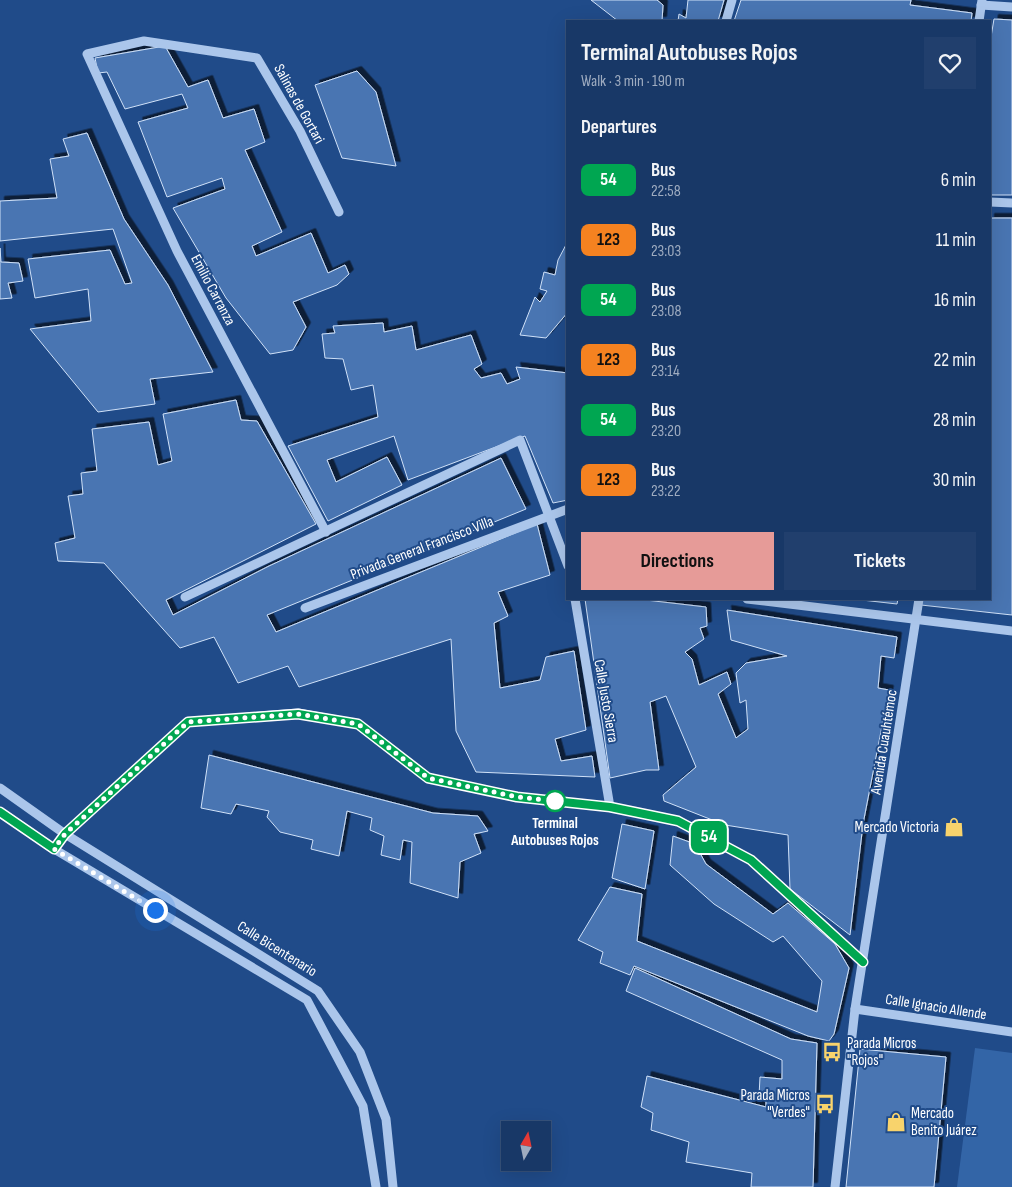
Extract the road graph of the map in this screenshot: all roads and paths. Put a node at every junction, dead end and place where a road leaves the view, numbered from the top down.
1 (732, 0) edge
2 (982, 3) edge
3 (1012, 7) edge
4 (726, 20) edge
5 (980, 20) edge
6 (87, 54) joint
7 (991, 202) edge
8 (1012, 203) edge
9 (340, 212) dead end
10 (566, 510) edge
11 (549, 514) junction
12 (326, 532) junction
13 (566, 561) edge
14 (185, 597) dead end
15 (575, 600) edge
16 (755, 600) edge
17 (919, 600) edge
18 (305, 608) dead end
19 (916, 620) junction
20 (1012, 631) edge
21 (0, 788) edge
22 (610, 807) junction
23 (0, 812) edge
24 (65, 834) junction
25 (54, 849) junction
26 (863, 962) junction
27 (856, 1009) junction
28 (1012, 1032) edge
29 (376, 1187) edge
30 (393, 1187) edge
31 (835, 1187) edge

1 - 4 street
2 - 3 street
2 - 5 street
6 - 9 street, Salinas de Gortari
6 - 12 street, Emilio Carranza
7 - 8 street
10 - 11 street, Privada General Francisco Villa
11 - 12 street
11 - 13 street
11 - 18 street, Privada General Francisco Villa
12 - 14 street
15 - 22 street, Calle Justo Sierra
16 - 19 street
17 - 19 street, Avenida Cuauhtémoc
19 - 20 street
19 - 26 street, Avenida Cuauhtémoc
21 - 24 street, Calle Bicentenario
22 - 24 street
22 - 26 street
23 - 25 street, Calle Bicentenario
24 - 25 street
24 - 30 street, Calle Bicentenario
25 - 29 street, Calle Bicentenario
26 - 27 street, Avenida Cuauhtémoc
27 - 28 street, Calle Ignacio Allende
27 - 31 street, Avenida Cuauhtémoc

